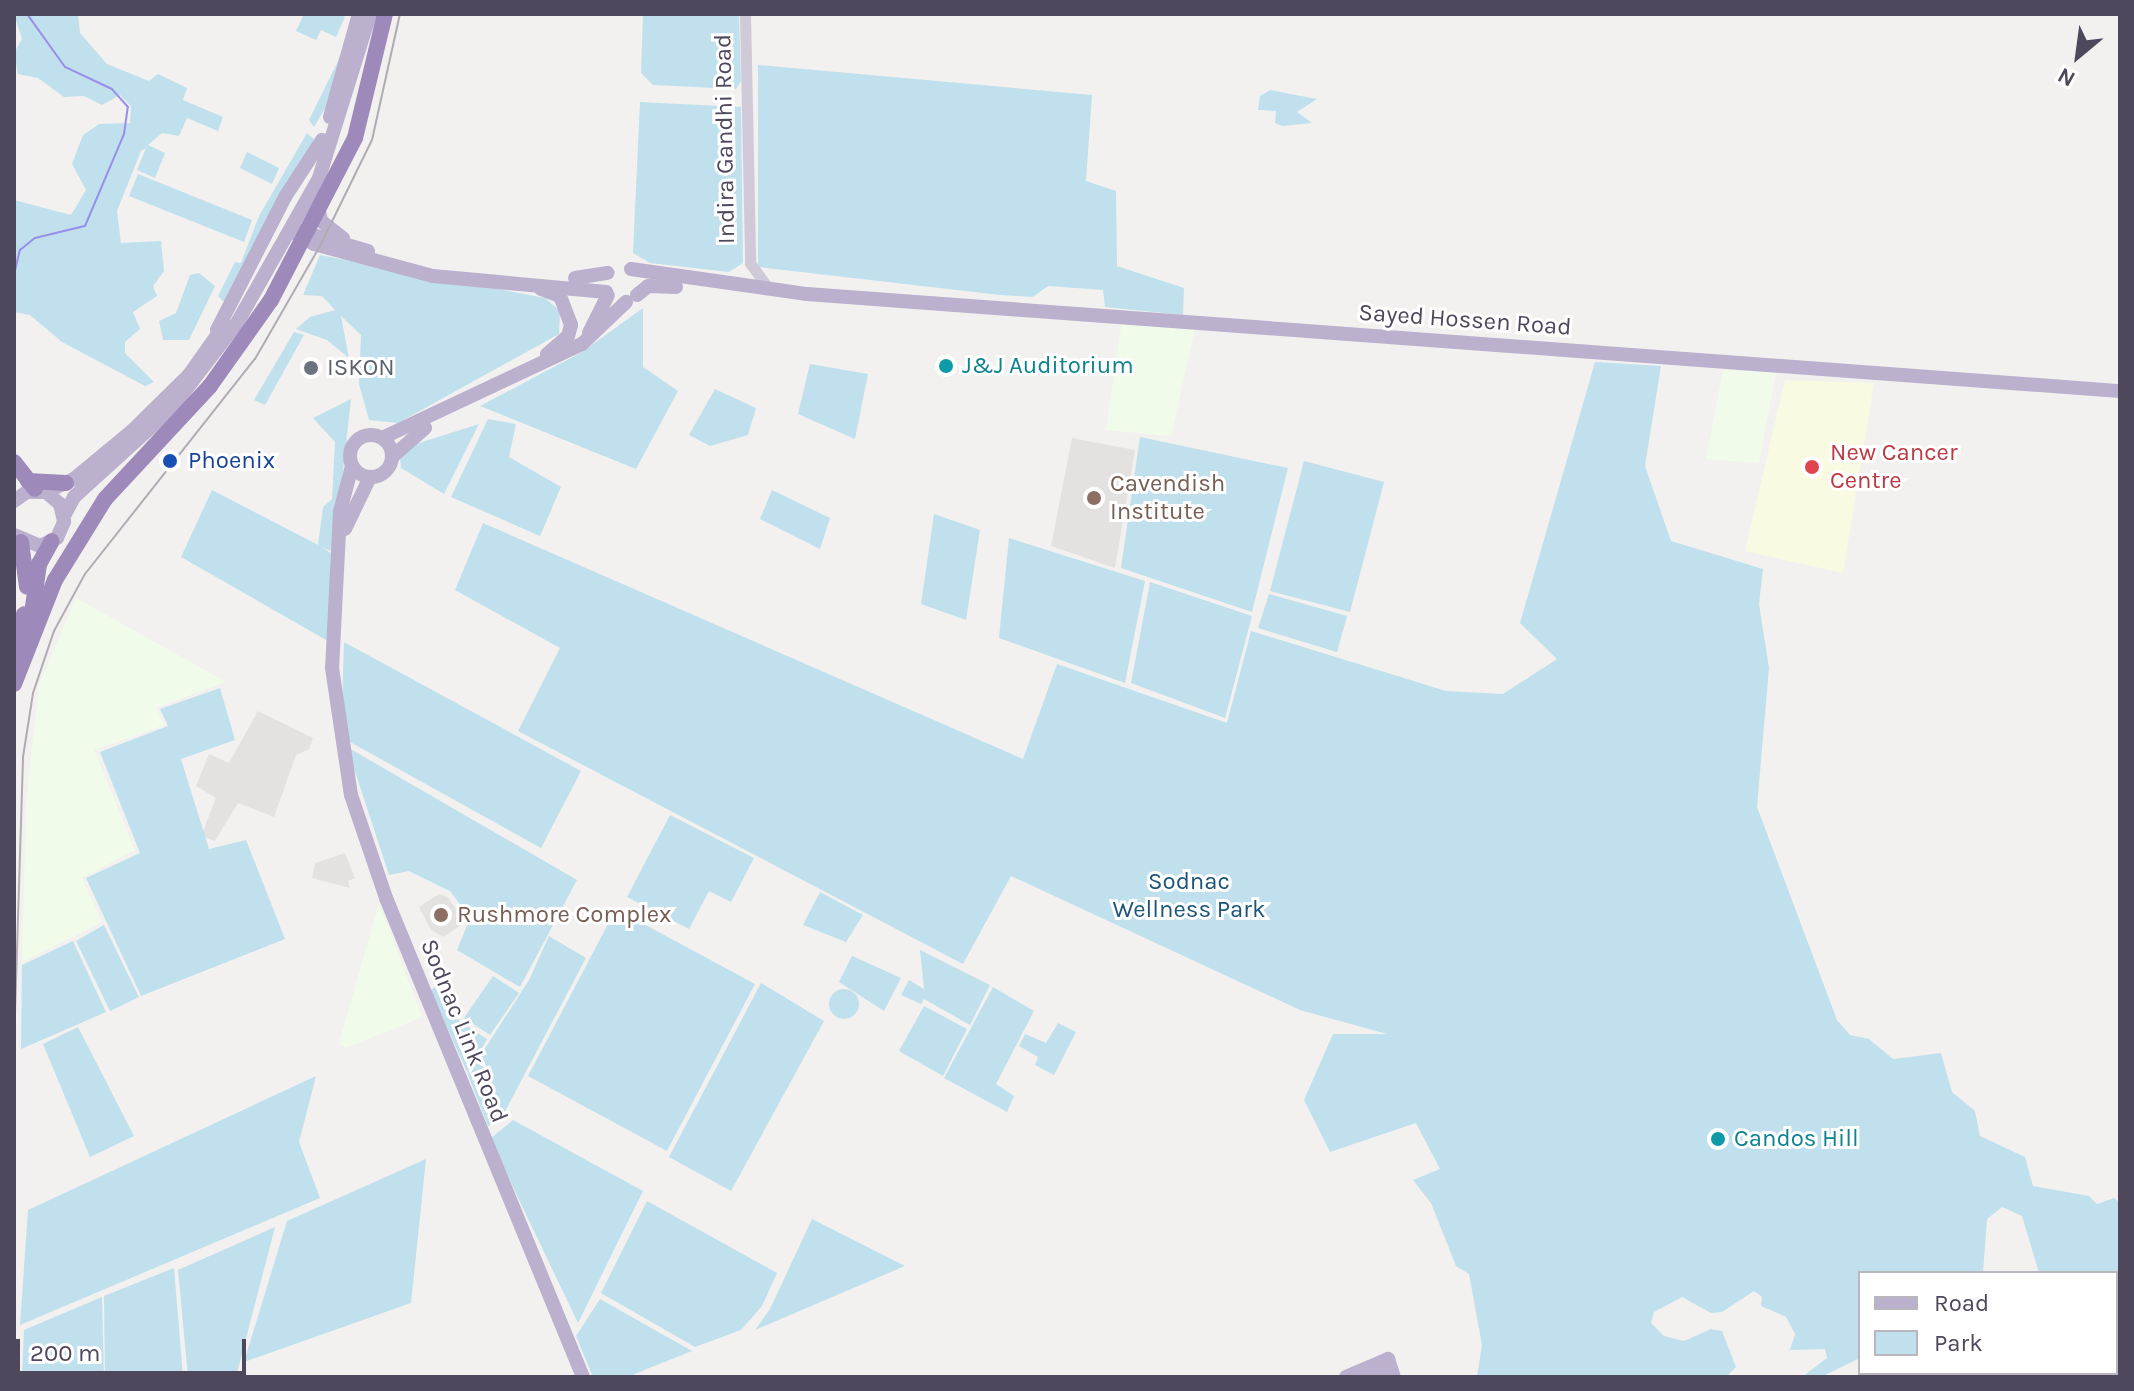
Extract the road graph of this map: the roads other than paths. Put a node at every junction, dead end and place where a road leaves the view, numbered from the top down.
1 (359, 14) edge
2 (370, 14) edge
3 (385, 14) edge
4 (745, 14) edge
5 (322, 140) junction
6 (319, 178) junction
7 (288, 227) junction
8 (349, 244) junction
9 (333, 250) junction
10 (750, 263) junction
11 (271, 267) junction
12 (631, 269) junction
13 (608, 273) junction
14 (726, 282) junction
15 (508, 283) junction
16 (778, 290) junction
17 (607, 293) junction
18 (802, 294) junction
19 (631, 299) junction
20 (582, 344) junction
21 (204, 355) junction
22 (529, 370) junction
23 (2120, 391) edge
24 (445, 413) junction
25 (382, 438) junction
26 (392, 457) junction
27 (14, 462) edge
28 (352, 466) junction
29 (370, 477) junction
30 (66, 483) joint
31 (37, 488) junction
32 (14, 501) edge
33 (64, 516) junction
34 (16, 538) edge
35 (52, 541) junction
36 (338, 549) junction
37 (14, 609) edge
38 (18, 642) edge
39 (16, 678) edge
40 (1391, 1369) edge
41 (583, 1377) edge
42 (1346, 1377) edge
43 (1375, 1377) edge

1 - 5 main road
2 - 6 main road
3 - 39 highway
4 - 10 street, Indira Gandhi Road
5 - 7 main road
5 - 21 main road
6 - 7 main road
6 - 8 main road
7 - 8 main road, Sayed Hossen Road
7 - 9 main road
7 - 11 main road
7 - 21 main road
8 - 13 main road, Sayed Hossen Road
9 - 11 main road
9 - 15 main road
10 - 14 street, Indira Gandhi Road
10 - 16 street, Indira Gandhi Road
11 - 33 main road
12 - 13 main road, Sayed Hossen Road
12 - 14 main road, Sayed Hossen Road
12 - 19 main road
13 - 17 main road
14 - 16 main road, Sayed Hossen Road
15 - 17 main road
15 - 22 main road
16 - 18 main road, Sayed Hossen Road
17 - 19 main road
17 - 20 main road
18 - 19 main road, Sayed Hossen Road
18 - 23 main road, Sayed Hossen Road
19 - 20 main road
20 - 22 main road
21 - 30 main road
22 - 24 main road
24 - 25 main road
24 - 26 main road
25 - 26 main road
25 - 28 main road
26 - 29 main road
27 - 31 highway
28 - 29 main road
28 - 36 main road, Sodnac Link Road
29 - 36 main road, Sodnac Link Road
30 - 31 highway
31 - 32 main road
31 - 33 main road
33 - 35 main road
34 - 35 main road
34 - 38 highway
35 - 39 highway
36 - 41 main road, Sodnac Link Road
37 - 38 highway
40 - 42 main road
40 - 43 main road

